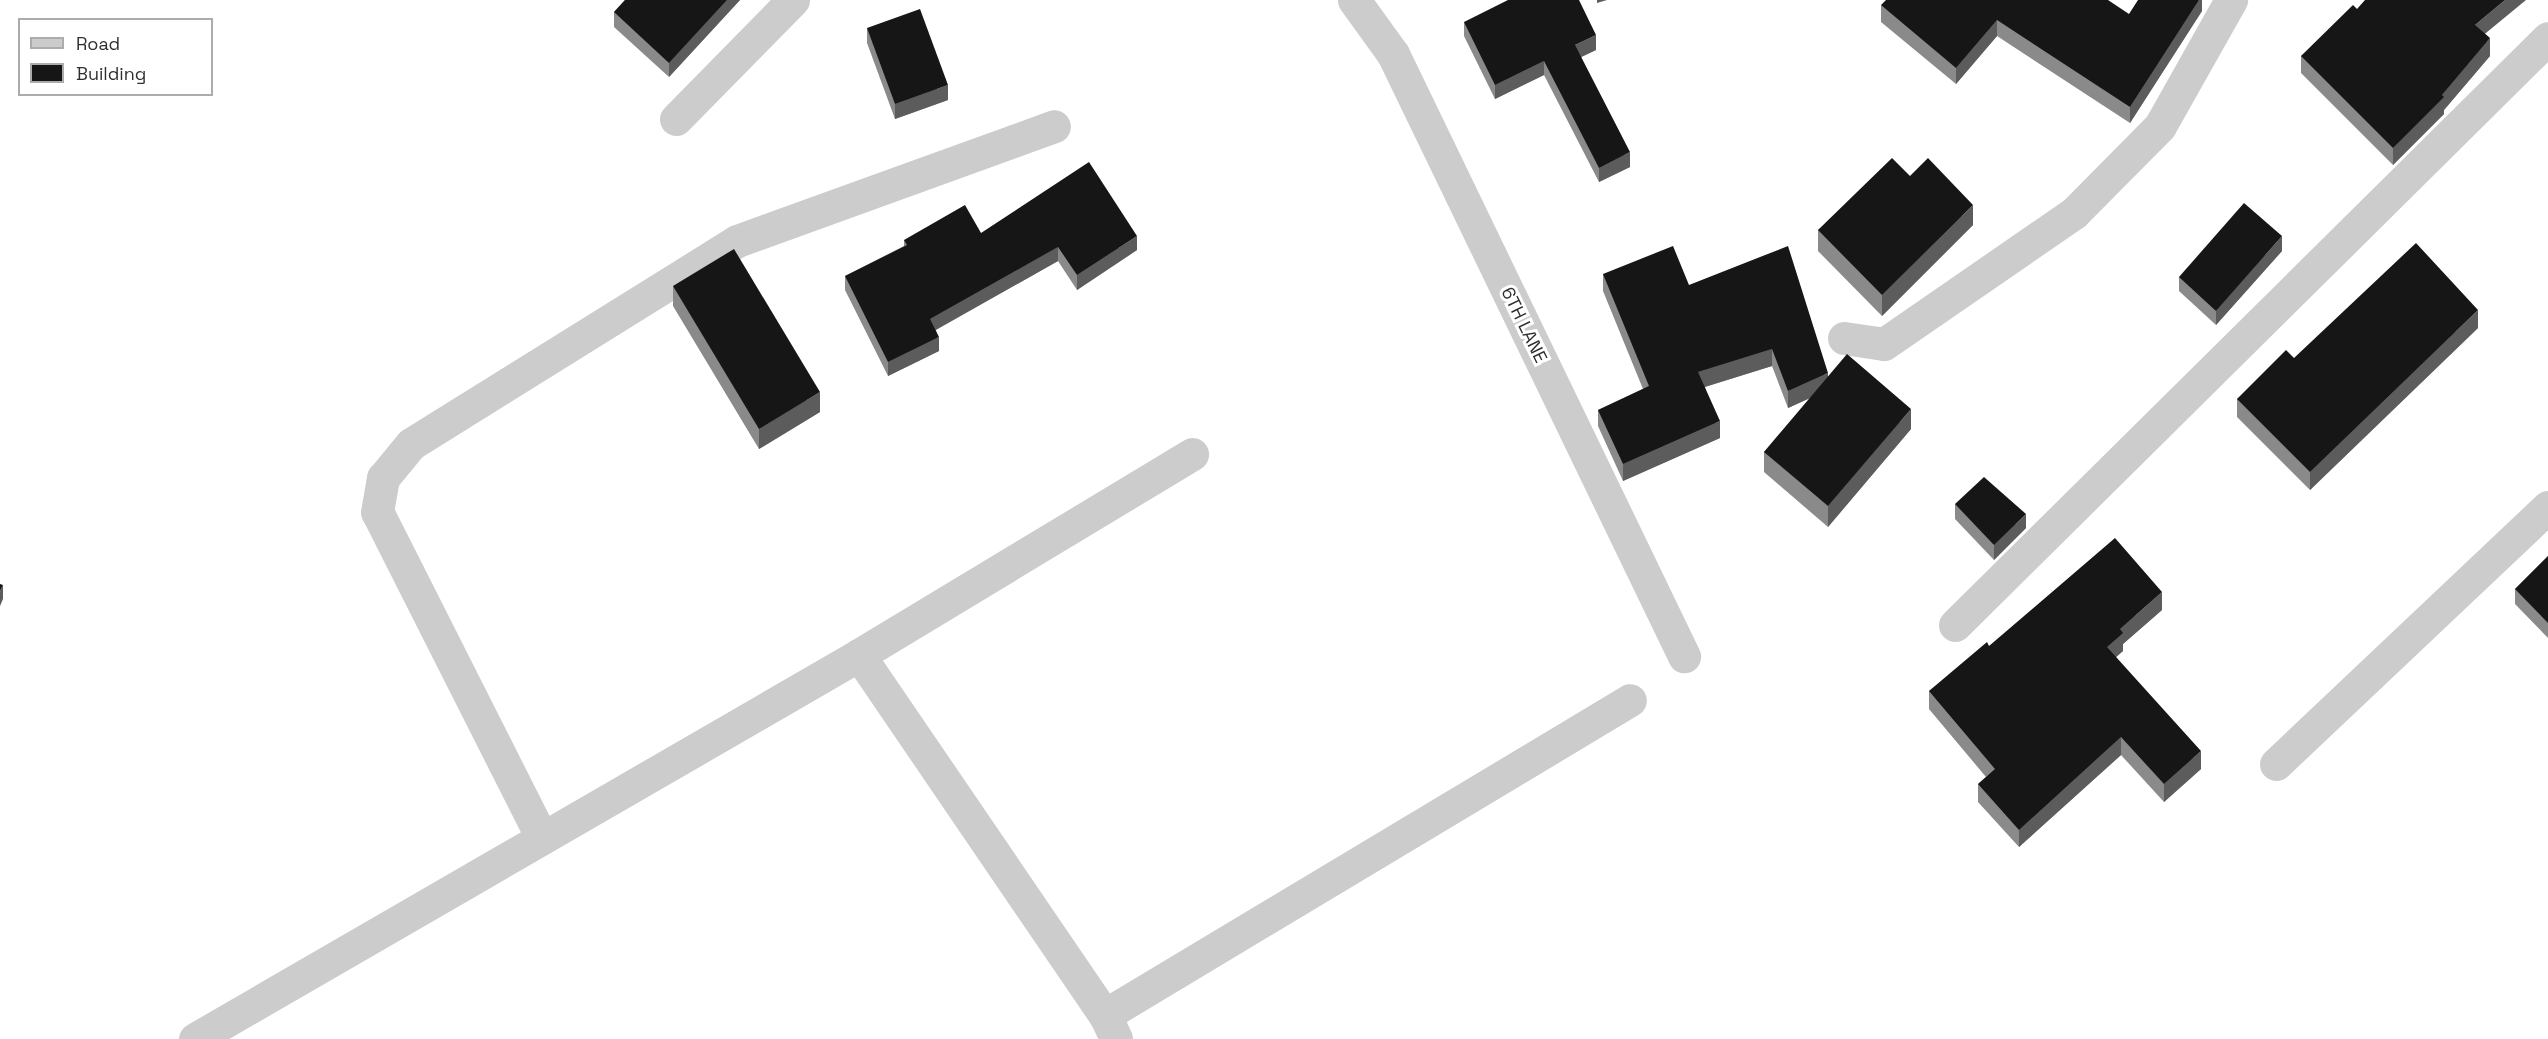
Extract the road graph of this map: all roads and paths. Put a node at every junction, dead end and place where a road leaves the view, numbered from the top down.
1 (793, 0) edge
2 (1354, 0) edge
3 (2231, 0) edge
4 (2548, 38) edge
5 (676, 119) dead end
6 (1054, 126) dead end
7 (1844, 338) dead end
8 (1192, 454) dead end
9 (2548, 507) edge
10 (1955, 625) dead end
11 (859, 655) junction
12 (1684, 656) dead end
13 (1630, 700) dead end
14 (2276, 764) dead end
15 (542, 838) junction
16 (1111, 1027) edge
17 (195, 1039) edge

1 - 5 street
2 - 12 street, 6TH LANE
3 - 7 street
4 - 10 street
6 - 15 street
8 - 11 street
9 - 14 street
11 - 15 street
11 - 16 street
13 - 16 street
15 - 17 street

